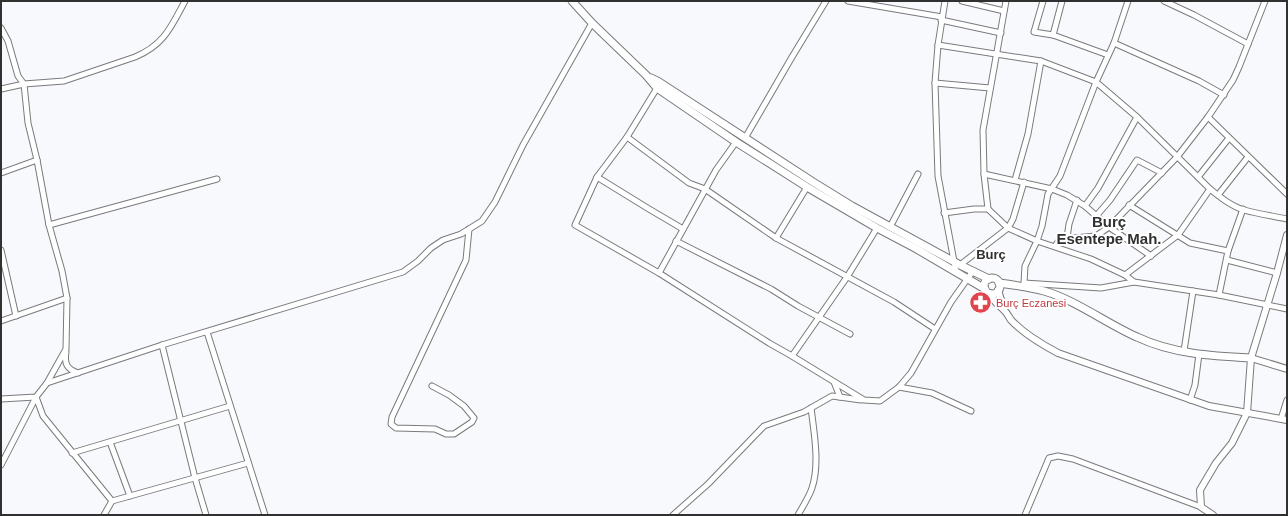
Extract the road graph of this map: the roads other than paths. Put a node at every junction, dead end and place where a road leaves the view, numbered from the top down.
1 (185, 1) edge
2 (572, 1) edge
3 (826, 1) edge
4 (848, 1) edge
5 (945, 1) edge
6 (962, 1) edge
7 (1006, 1) edge
8 (1042, 1) edge
9 (1062, 1) edge
10 (1128, 1) edge
11 (1164, 1) edge
12 (1265, 1) edge
13 (1004, 11) junction
14 (942, 19) junction
15 (592, 23) junction
16 (1, 28) edge
17 (1001, 33) junction
18 (1053, 35) junction
19 (1114, 43) junction
20 (1248, 44) junction
21 (938, 45) junction
22 (996, 55) junction
23 (1108, 55) junction
24 (1041, 61) junction
25 (646, 75) junction
26 (1096, 82) junction
27 (935, 83) junction
28 (24, 84) junction
29 (657, 88) junction
30 (990, 88) junction
31 (1, 89) edge
32 (1224, 95) junction
33 (1137, 117) junction
34 (1208, 117) junction
35 (627, 137) junction
36 (745, 138) junction
37 (1229, 138) junction
38 (736, 142) junction
39 (752, 142) junction
40 (748, 150) junction
41 (1177, 157) junction
42 (1248, 157) junction
43 (37, 160) junction
44 (1, 173) edge
45 (1162, 173) junction
46 (918, 174) dead end
47 (984, 174) junction
48 (597, 177) junction
49 (1198, 177) junction
50 (217, 179) dead end
51 (1015, 180) junction
52 (1024, 182) junction
53 (807, 187) junction
54 (705, 189) junction
55 (1052, 189) junction
56 (1210, 189) junction
57 (1287, 194) edge
58 (1218, 196) junction
59 (1077, 200) junction
60 (1130, 205) junction
61 (1085, 206) junction
62 (988, 209) junction
63 (1243, 210) junction
64 (944, 213) junction
65 (1096, 215) junction
66 (1287, 219) edge
67 (49, 225) junction
68 (890, 227) junction
69 (1109, 227) junction
70 (876, 228) junction
71 (1008, 228) junction
72 (469, 229) junction
73 (683, 229) junction
74 (1287, 235) edge
75 (1178, 236) junction
76 (776, 238) junction
77 (1067, 238) junction
78 (676, 241) junction
79 (1037, 241) junction
80 (1054, 246) junction
81 (1, 250) edge
82 (1228, 250) junction
83 (1151, 256) junction
84 (1227, 260) junction
85 (957, 263) junction
86 (973, 271) junction
87 (956, 272) junction
88 (659, 273) junction
89 (1277, 273) junction
90 (1125, 275) junction
91 (848, 277) junction
92 (968, 279) junction
93 (989, 279) junction
94 (1134, 282) junction
95 (1023, 285) junction
96 (999, 286) junction
97 (987, 291) junction
98 (1193, 291) junction
99 (1219, 295) junction
100 (67, 298) junction
101 (1267, 305) junction
102 (1287, 309) edge
103 (1004, 310) junction
104 (16, 316) junction
105 (819, 317) junction
106 (1, 321) edge
107 (935, 329) junction
108 (207, 332) junction
109 (850, 334) dead end
110 (162, 345) junction
111 (66, 349) junction
112 (1184, 351) junction
113 (1198, 354) junction
114 (792, 356) junction
115 (1251, 358) junction
116 (1287, 369) edge
117 (79, 373) junction
118 (834, 382) junction
119 (47, 383) junction
120 (432, 386) dead end
121 (899, 387) junction
122 (36, 397) junction
123 (840, 397) junction
124 (1, 399) edge
125 (864, 400) junction
126 (1190, 400) junction
127 (1287, 400) edge
128 (230, 406) junction
129 (811, 408) junction
130 (970, 411) dead end
131 (1247, 413) junction
132 (1284, 420) edge
133 (181, 421) junction
134 (110, 442) junction
135 (72, 453) junction
136 (248, 463) junction
137 (1, 465) edge
138 (195, 478) junction
139 (130, 496) junction
140 (112, 501) junction
141 (1201, 507) junction
142 (104, 515) edge
143 (206, 515) edge
144 (265, 515) edge
145 (672, 515) edge
146 (798, 515) edge
147 (1025, 515) edge
148 (1213, 515) edge

1 - 28 street
2 - 15 main road
3 - 36 street
4 - 14 street
5 - 14 street
6 - 13 street
7 - 13 street
8 - 18 street
9 - 18 street
10 - 19 street
11 - 20 street
12 - 20 street
13 - 17 street
14 - 17 street
14 - 21 street
15 - 25 main road
15 - 72 street
16 - 28 street
17 - 22 street
18 - 23 street
19 - 23 street
19 - 32 street
20 - 32 street
21 - 22 street
21 - 27 street
22 - 24 street
22 - 30 street
23 - 26 street
24 - 26 street
24 - 51 street
25 - 29 main road
25 - 36 main road
26 - 33 street
26 - 55 street
27 - 30 street
27 - 64 street
28 - 31 street
28 - 43 street
29 - 35 street
29 - 38 main road
30 - 47 street
32 - 34 street
33 - 41 street
33 - 61 street
34 - 37 street
34 - 41 street
35 - 48 street
35 - 54 street
36 - 39 main road
37 - 42 street
37 - 49 street
38 - 40 main road
38 - 54 street
39 - 40 main road
39 - 68 main road
40 - 53 main road
41 - 45 street
41 - 49 street
42 - 57 street
42 - 58 street
43 - 44 street
43 - 67 street
45 - 60 street
45 - 65 street
46 - 68 street
47 - 51 street
47 - 62 street
48 - 73 street
48 - 88 street
49 - 56 street
50 - 67 street
51 - 52 street
52 - 55 street
52 - 71 street
53 - 70 main road
53 - 76 street
54 - 73 street
54 - 76 street
55 - 59 street
55 - 79 street
56 - 58 street
56 - 75 street
58 - 63 street
59 - 61 street
59 - 77 street
60 - 69 street
60 - 75 street
61 - 65 street
62 - 64 street
62 - 71 street
63 - 66 street
63 - 82 street
64 - 85 street
65 - 69 street
67 - 100 street
68 - 85 main road
69 - 77 street
69 - 83 street
70 - 87 main road
70 - 91 street
71 - 79 street
71 - 85 street
72 - 108 street
72 - 120 street
73 - 78 street
74 - 89 street
75 - 82 street
75 - 83 street
76 - 91 street
77 - 80 street
78 - 88 street
78 - 105 street
79 - 80 street
79 - 95 street
80 - 90 street
81 - 104 street
82 - 84 street
83 - 90 street
84 - 89 street
84 - 99 street
85 - 86 main road
85 - 87 street
86 - 92 street
86 - 93 main road
87 - 92 main road
88 - 114 street
89 - 101 street
90 - 94 street
91 - 105 street
91 - 107 street
92 - 97 main road
92 - 107 street
93 - 96 main road
93 - 97 main road
94 - 95 street
94 - 98 street
95 - 96 main road
95 - 112 main road
96 - 97 main road
96 - 103 street
97 - 103 street
98 - 99 street
98 - 112 street
99 - 101 street
100 - 104 street
100 - 111 street
101 - 102 street
101 - 115 street
103 - 126 street
104 - 106 street
105 - 109 street
105 - 114 street
107 - 121 street
108 - 110 street
108 - 128 street
110 - 117 street
110 - 133 street
111 - 117 street
111 - 119 street
112 - 113 main road
113 - 115 main road
113 - 126 street
114 - 118 street
115 - 116 street
115 - 131 street
117 - 119 street
118 - 123 street
118 - 125 street
119 - 122 street
121 - 125 street
121 - 130 street
122 - 124 street
122 - 135 street
122 - 137 street
123 - 125 street
123 - 129 street
126 - 131 street
127 - 132 street
128 - 133 street
128 - 136 street
129 - 145 street
129 - 146 street
131 - 132 street
131 - 141 street
133 - 134 street
133 - 138 street
134 - 135 street
134 - 139 street
135 - 140 street
136 - 138 street
136 - 144 street
138 - 139 street
138 - 143 street
139 - 140 street
140 - 142 street
141 - 147 street
141 - 148 street

